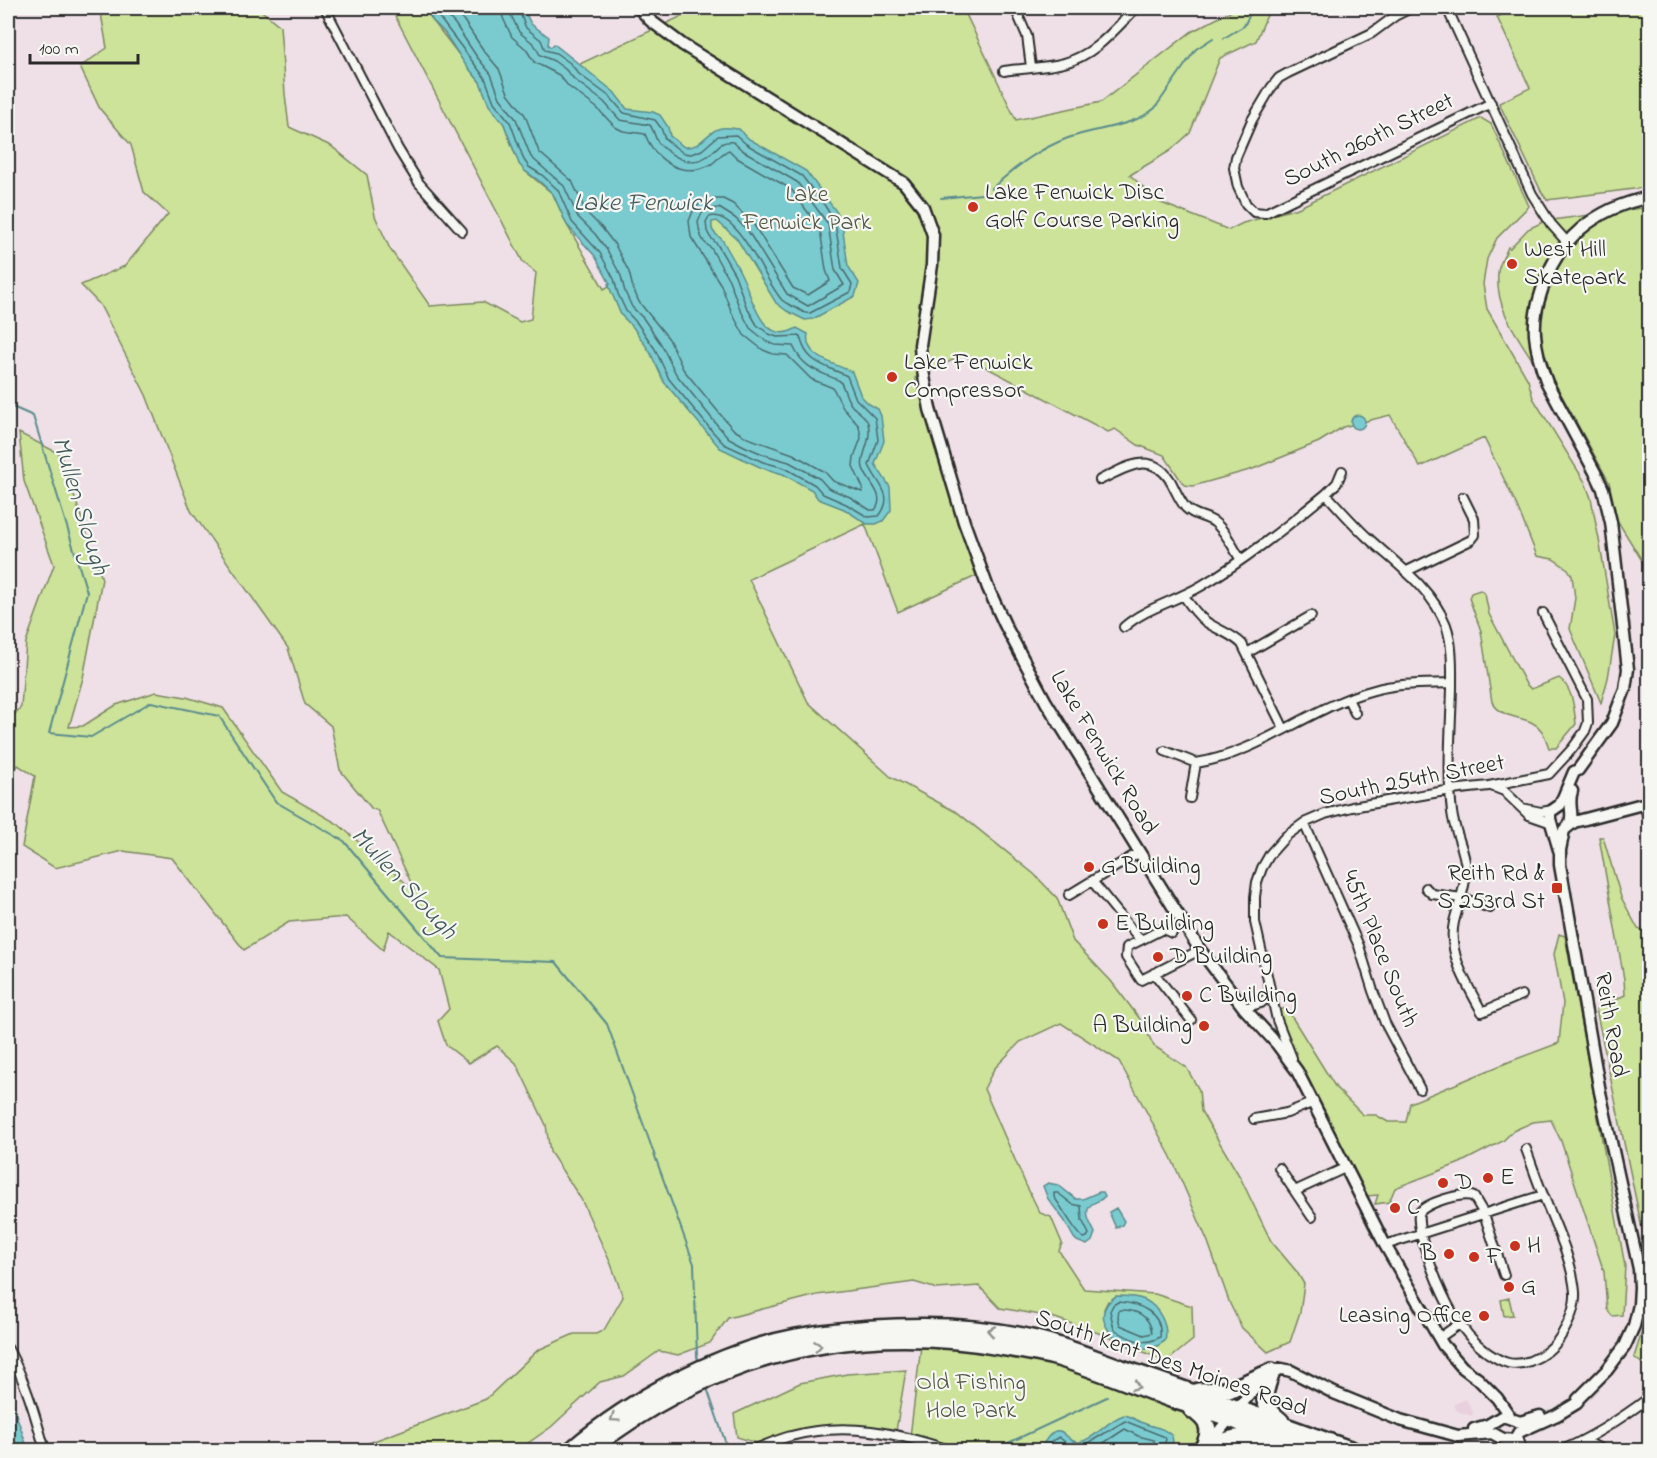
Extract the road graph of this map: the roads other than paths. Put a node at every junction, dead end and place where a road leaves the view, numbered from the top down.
1 (325, 8) edge
2 (639, 8) edge
3 (1016, 8) edge
4 (1136, 8) edge
5 (1411, 8) edge
6 (1447, 8) edge
7 (1031, 67) junction
8 (1004, 71) dead end
9 (1491, 103) junction
10 (1650, 197) edge
11 (462, 231) dead end
12 (1566, 241) junction
13 (1342, 471) dead end
14 (1100, 480) dead end
15 (1326, 494) junction
16 (1463, 497) dead end
17 (1240, 561) junction
18 (1407, 572) junction
19 (1184, 596) junction
20 (1543, 613) dead end
21 (1311, 616) dead end
22 (1124, 627) dead end
23 (1247, 653) junction
24 (1452, 683) junction
25 (1348, 699) junction
26 (1355, 713) dead end
27 (1284, 729) junction
28 (1165, 751) dead end
29 (1196, 763) junction
30 (1578, 770) junction
31 (1490, 786) junction
32 (1451, 790) junction
33 (1190, 798) dead end
34 (1647, 803) edge
35 (1522, 808) junction
36 (1556, 808) junction
37 (1570, 811) junction
38 (1588, 818) junction
39 (1304, 823) junction
40 (1552, 824) junction
41 (1650, 826) edge
42 (1567, 828) junction
43 (1560, 850) junction
44 (1138, 853) junction
45 (1092, 881) junction
46 (1426, 888) dead end
47 (1069, 895) dead end
48 (1462, 898) junction
49 (1490, 908) dead end
50 (1172, 933) dead end
51 (1140, 940) junction
52 (1200, 950) junction
53 (1154, 973) junction
54 (1522, 994) dead end
55 (1270, 995) junction
56 (1244, 1008) junction
57 (1191, 1020) dead end
58 (1297, 1071) junction
59 (1420, 1089) dead end
60 (1314, 1102) junction
61 (1254, 1119) dead end
62 (1527, 1149) dead end
63 (1347, 1167) junction
64 (1279, 1168) dead end
65 (1295, 1191) junction
66 (1543, 1195) junction
67 (1484, 1214) junction
68 (1312, 1217) dead end
69 (1421, 1233) junction
70 (1385, 1245) junction
71 (1504, 1275) dead end
72 (1459, 1324) junction
73 (1439, 1338) junction
74 (8, 1349) edge
75 (1272, 1371) junction
76 (661, 1396) junction
77 (1494, 1396) junction
78 (1187, 1397) junction
79 (1650, 1397) edge
80 (1233, 1414) junction
81 (1494, 1421) junction
82 (1516, 1427) junction
83 (1452, 1433) junction
84 (1289, 1434) junction
85 (1502, 1437) junction
86 (1585, 1441) junction
87 (45, 1450) edge
88 (571, 1450) edge
89 (590, 1450) edge
90 (752, 1450) edge
91 (949, 1450) edge
92 (1205, 1450) edge
93 (1315, 1450) edge
94 (1353, 1450) edge
95 (1514, 1450) edge
96 (1522, 1450) edge
97 (1562, 1450) edge
98 (1603, 1450) edge

1 - 11 street
2 - 44 main road, Lake Fenwick Road
3 - 7 street
4 - 7 street
5 - 9 street, South 260th Street
6 - 9 street
7 - 8 street
9 - 12 street
10 - 12 main road
12 - 30 main road
13 - 15 street
14 - 17 street
15 - 17 street
15 - 18 street
16 - 18 street
17 - 19 street
18 - 24 street
19 - 22 street
19 - 23 street
20 - 31 street, South 254th Street
21 - 23 street
23 - 27 street
24 - 25 street
24 - 32 street
25 - 26 street
25 - 27 street
27 - 29 street
28 - 29 street
29 - 33 street
30 - 36 main road
30 - 37 main road
31 - 32 street, South 254th Street
31 - 35 street
32 - 39 street, South 254th Street
32 - 48 street
34 - 38 main road
34 - 41 street
35 - 36 street
35 - 40 street
36 - 37 main road
36 - 40 main road
37 - 38 main road
37 - 42 main road
38 - 42 main road
39 - 55 street, South 254th Street
39 - 59 street, 45th Place South
40 - 42 main road
40 - 43 main road, Reith Road
42 - 43 main road, Reith Road
43 - 82 main road, Reith Road
44 - 45 street
44 - 52 main road, Lake Fenwick Road
45 - 47 street
45 - 51 street
46 - 48 street
48 - 49 street
48 - 54 street
50 - 51 street
51 - 53 street
52 - 53 street
52 - 56 main road, Lake Fenwick Road
53 - 57 street
55 - 56 street
55 - 58 street, South 254th Street
56 - 58 main road, Lake Fenwick Road
58 - 60 main road, Lake Fenwick Road
60 - 61 street
60 - 63 main road, Lake Fenwick Road
62 - 66 street
63 - 65 street
63 - 70 main road, Lake Fenwick Road
64 - 65 street
65 - 68 street
66 - 67 street
66 - 72 street
67 - 69 street
67 - 69 street
67 - 71 street
69 - 70 street
69 - 72 street
70 - 73 main road, Lake Fenwick Road
72 - 73 street
73 - 77 main road, Lake Fenwick Road
74 - 87 street
75 - 78 highway
75 - 80 main road
75 - 83 main road, Reith Road
75 - 84 highway
76 - 78 highway, South Kent Des Moines Road
76 -> 88 highway, South Kent Des Moines Road
76 - 89 highway, South Kent Des Moines Road
77 - 81 main road
77 - 82 main road, Lake Fenwick Road
78 - 80 highway, South Kent Des Moines Road
78 - 92 highway
79 - 86 street
80 - 84 highway, South Kent Des Moines Road
80 - 92 main road
81 - 82 main road, Reith Road
81 - 83 main road, Reith Road
81 - 85 main road
82 - 85 main road, Reith Road
82 - 96 street
83 - 85 main road, Reith Road
84 - 92 highway
84 - 93 highway, South Kent Des Moines Road
84 - 94 highway, South Kent Des Moines Road
85 - 95 street
86 - 97 street
86 - 98 street
90 - 91 street

